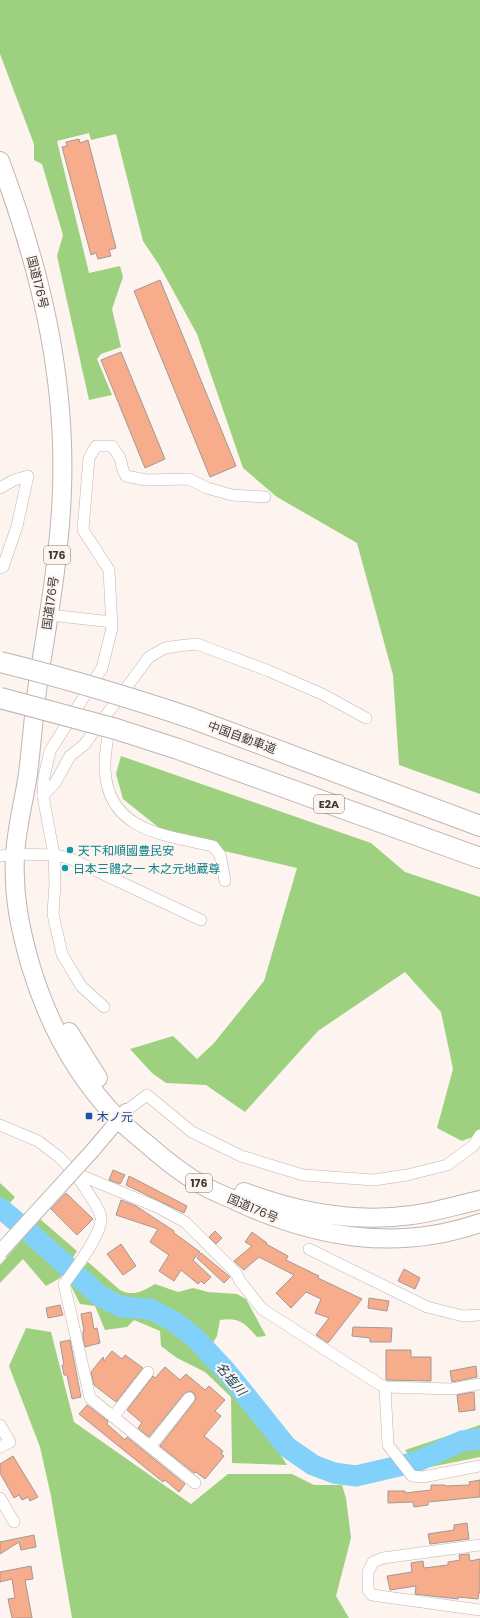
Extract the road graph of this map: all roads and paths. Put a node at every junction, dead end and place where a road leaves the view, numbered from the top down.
1 (0, 161) edge
2 (0, 488) edge
3 (265, 497) dead end
4 (0, 568) edge
5 (50, 614) junction
6 (112, 622) junction
7 (0, 662) edge
8 (0, 698) edge
9 (111, 708) junction
10 (366, 718) dead end
11 (43, 796) junction
12 (480, 826) edge
13 (7, 855) edge
14 (54, 855) junction
15 (480, 858) edge
16 (225, 881) dead end
17 (201, 920) dead end
18 (104, 1007) dead end
19 (122, 1116) junction
20 (0, 1125) edge
21 (480, 1135) edge
22 (75, 1173) junction
23 (480, 1200) edge
24 (480, 1223) edge
25 (309, 1250) dead end
26 (0, 1252) edge
27 (480, 1315) edge
28 (148, 1372) dead end
29 (480, 1384) edge
30 (385, 1387) junction
31 (189, 1398) dead end
32 (113, 1417) junction
33 (0, 1425) edge
34 (150, 1447) junction
35 (0, 1448) edge
36 (480, 1466) edge
37 (195, 1483) dead end
38 (0, 1498) edge
39 (14, 1522) dead end
40 (480, 1545) edge
41 (480, 1610) edge
42 (477, 1618) edge

1 - 5 highway, 国道176号 / 176
2 - 4 street
3 - 6 street
5 - 6 street
5 - 13 highway, 国道176号 / 176
6 - 11 street
7 - 12 highway, 中国自動車道, bridge
8 - 15 highway, E2A, bridge
9 - 10 street
9 - 11 street
9 - 16 street
11 - 14 street
13 - 14 street
13 - 19 highway, 国道176号 / 176
14 - 17 street
14 - 18 street
19 - 21 street
19 - 23 highway, 国道176号 / 176
19 - 24 highway, 国道176号 / 176
19 - 26 street, bridge
20 - 22 street
22 - 30 street
22 - 32 street
25 - 27 street
28 - 32 street
29 - 30 street
30 - 36 street
31 - 34 street
32 - 34 street
33 - 35 street
34 - 37 street
38 - 39 street
40 - 41 street
41 - 42 street

